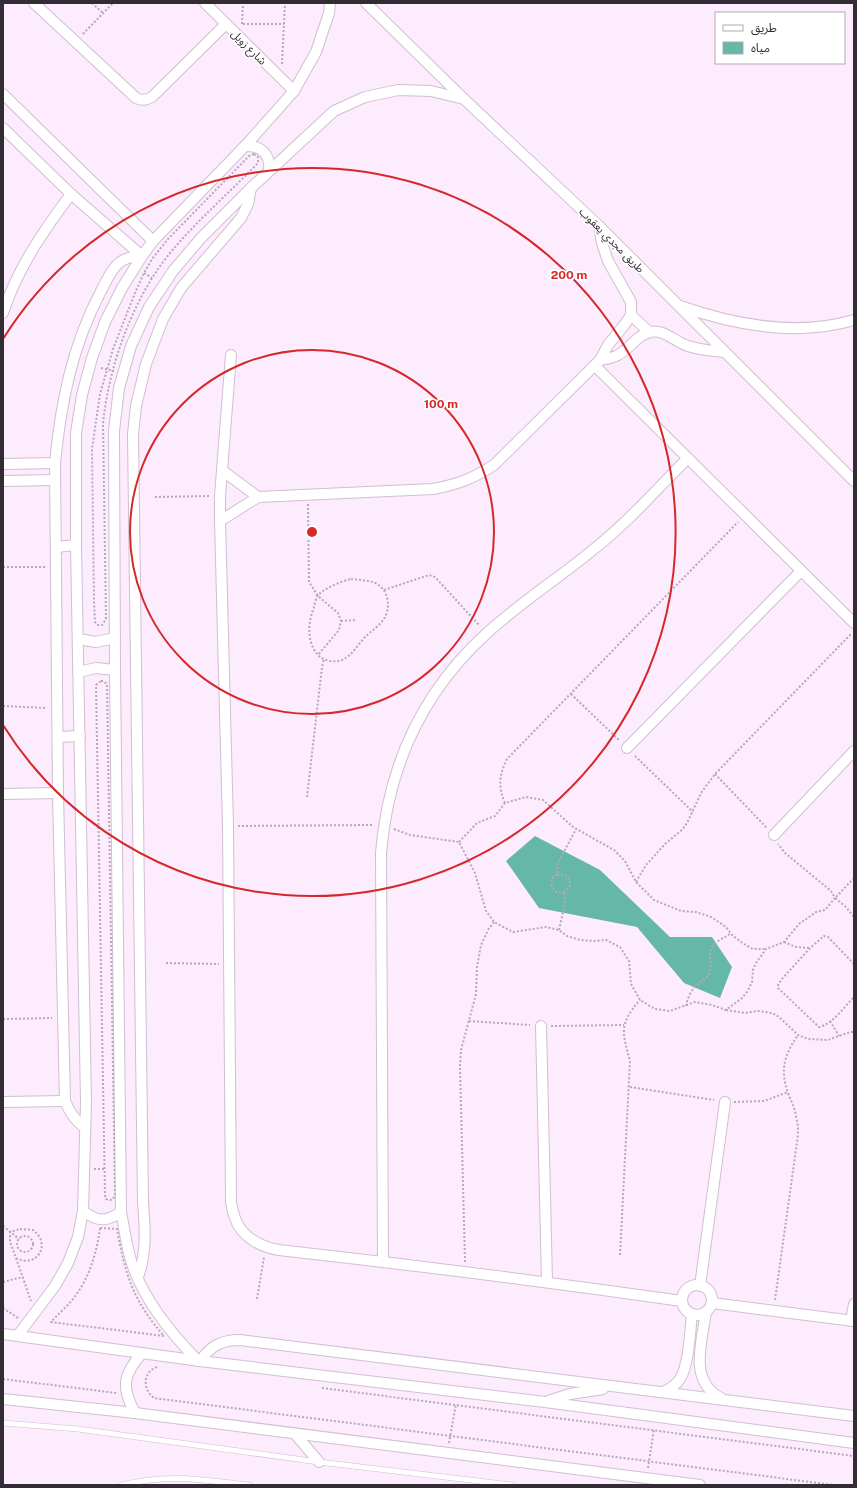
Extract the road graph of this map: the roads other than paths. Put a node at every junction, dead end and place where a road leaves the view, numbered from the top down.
1 (34, 3) edge
2 (205, 3) edge
3 (330, 3) edge
4 (366, 3) edge
5 (226, 24) junction
6 (294, 91) junction
7 (3, 94) edge
8 (464, 99) junction
9 (3, 128) edge
10 (245, 146) junction
11 (269, 171) junction
12 (252, 188) junction
13 (71, 194) junction
14 (599, 226) junction
15 (153, 241) junction
16 (142, 256) junction
17 (678, 306) junction
18 (3, 313) edge
19 (631, 314) junction
20 (854, 320) edge
21 (649, 332) junction
22 (724, 352) junction
23 (231, 355) dead end
24 (598, 363) junction
25 (688, 458) junction
26 (55, 463) junction
27 (3, 464) edge
28 (223, 471) junction
29 (55, 480) junction
30 (3, 481) edge
31 (854, 481) edge
32 (258, 497) junction
33 (220, 521) junction
34 (76, 545) junction
35 (56, 547) junction
36 (801, 571) junction
37 (854, 623) edge
38 (115, 638) junction
39 (78, 639) junction
40 (115, 670) junction
41 (78, 672) junction
42 (80, 736) junction
43 (58, 737) junction
44 (627, 748) dead end
45 (854, 752) edge
46 (58, 793) junction
47 (3, 794) edge
48 (774, 835) road end
49 (541, 1026) road end
50 (65, 1101) junction
51 (3, 1102) edge
52 (724, 1102) road end
53 (85, 1128) junction
54 (83, 1211) junction
55 (121, 1212) junction
56 (383, 1261) junction
57 (138, 1277) junction
58 (547, 1282) junction
59 (700, 1286) junction
60 (682, 1301) junction
61 (712, 1303) junction
62 (854, 1304) edge
63 (706, 1312) junction
64 (692, 1314) junction
65 (853, 1321) edge
66 (3, 1334) edge
67 (18, 1335) junction
68 (142, 1353) junction
69 (199, 1361) junction
70 (623, 1388) junction
71 (663, 1392) junction
72 (3, 1399) edge
73 (725, 1400) junction
74 (545, 1402) junction
75 (135, 1413) junction
76 (840, 1414) junction
77 (854, 1416) edge
78 (854, 1420) edge
79 (3, 1423) edge
80 (295, 1434) junction
81 (854, 1444) edge
82 (319, 1462) junction
83 (122, 1485) edge
84 (249, 1485) edge
85 (512, 1485) edge
86 (700, 1485) edge

1 - 5 street
2 - 5 street, شارع زويل
3 - 6 street
4 - 8 street, طريق مجدي يعقوب
5 - 6 street, شارع زويل
6 - 10 street
7 - 15 street
8 - 11 street
8 - 14 street, طريق مجدي يعقوب
9 - 13 street
10 - 11 street
10 - 15 street
11 - 12 street
12 - 38 street
12 - 57 street
13 - 16 street
13 - 18 street
14 - 17 street, طريق مجدي يعقوب
14 - 19 street
15 - 16 street
16 - 26 street
16 - 34 street
17 - 20 street
17 - 22 street, طريق مجدي يعقوب
19 - 21 street
19 - 24 street
21 - 22 street
21 - 24 street
22 - 31 street, طريق مجدي يعقوب
23 - 28 street
24 - 25 street
24 - 32 street
25 - 36 street
25 - 56 street
26 - 27 street
26 - 29 street
28 - 32 street
28 - 33 street
29 - 30 street
29 - 35 street
32 - 33 street
33 - 56 street
34 - 35 street
34 - 39 street
35 - 43 street
36 - 37 street
36 - 44 street
38 - 39 street
38 - 40 street
39 - 41 street
40 - 41 street
40 - 55 street
41 - 42 street
42 - 43 street
42 - 53 street
43 - 46 street
45 - 48 street
46 - 47 street
46 - 50 street
49 - 58 street
50 - 51 street
50 - 53 street
52 - 59 street
53 - 54 street
54 - 55 street
54 - 67 street
55 - 57 street
56 - 58 street
57 - 69 street
58 - 60 street
59 - 60 street
59 - 61 street
60 - 64 street
61 - 63 street
61 - 65 street
62 - 65 street
63 - 64 street
63 - 73 street
64 - 71 street
66 - 67 street
67 - 68 street
68 - 69 street
68 - 75 street
69 - 70 street
69 - 74 street
70 - 71 street
70 - 74 street
71 - 73 street
72 - 75 street
73 - 76 street
74 - 81 street
75 - 80 street
76 - 77 street
76 - 78 street
79 - 82 lane
80 - 82 street
80 - 86 street
82 - 85 lane
83 - 84 lane

